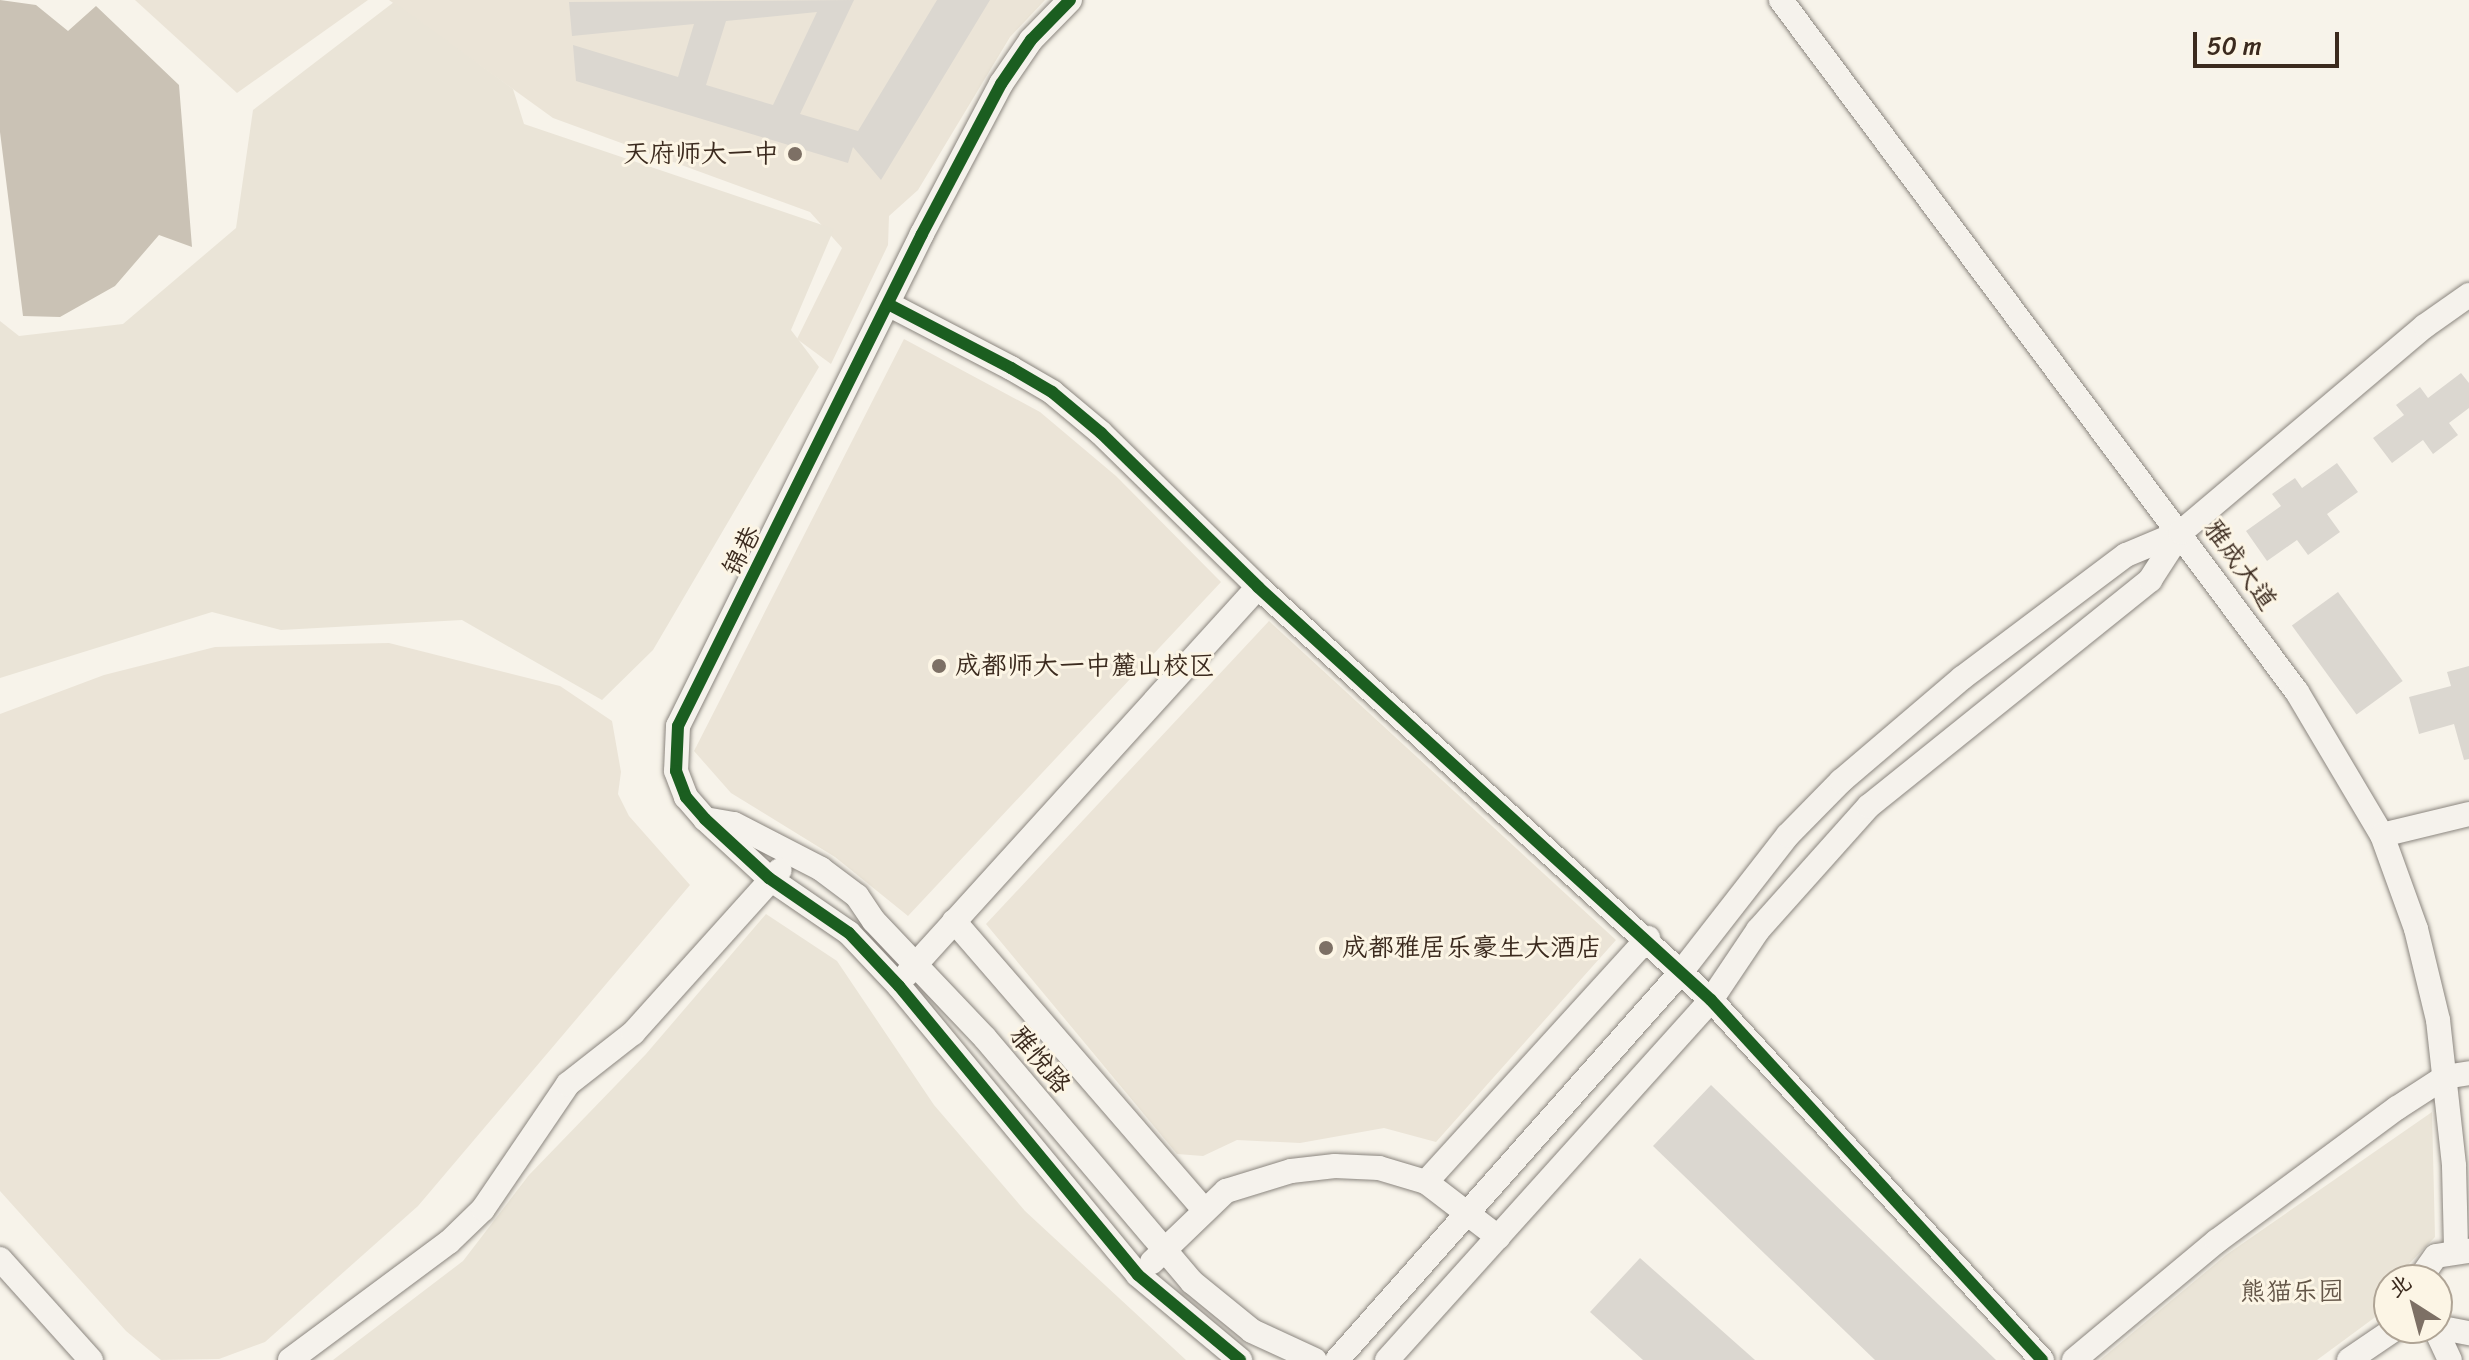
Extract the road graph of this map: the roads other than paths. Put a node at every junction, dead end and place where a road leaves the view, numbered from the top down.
1 (1070, 0) edge
2 (1781, 0) edge
3 (2469, 295) edge
4 (888, 304) junction
5 (2181, 532) junction
6 (1258, 587) junction
7 (2469, 814) edge
8 (705, 819) junction
9 (2382, 835) junction
10 (798, 857) junction
11 (769, 878) junction
12 (954, 921) junction
13 (1648, 938) junction
14 (914, 964) junction
15 (1682, 971) junction
16 (899, 986) junction
17 (1711, 1000) junction
18 (2457, 1075) edge
19 (1426, 1182) junction
20 (1204, 1210) junction
21 (1470, 1215) junction
22 (1498, 1237) junction
23 (2462, 1250) edge
24 (1162, 1251) junction
25 (0, 1259) edge
26 (2430, 1264) edge
27 (1138, 1275) junction
28 (2373, 1344) edge
29 (91, 1360) edge
30 (290, 1360) edge
31 (1240, 1360) edge
32 (1315, 1360) edge
33 (1337, 1360) edge
34 (1387, 1360) edge
35 (2042, 1360) edge
36 (2074, 1360) edge
37 (2349, 1360) edge

1 - 4 street, 锦巷
2 - 5 street, 雅成大道
3 - 5 street
4 - 6 street
4 - 8 street, 锦巷
5 - 9 street, 雅成大道
5 - 15 street
5 - 17 street
6 - 12 street
6 - 13 street
7 - 9 street
8 - 10 street, 雅悦路
8 - 11 street, 锦巷
9 - 18 street, 雅成大道
10 - 11 street
10 - 14 street, 雅悦路
11 - 16 street, 锦巷
11 - 30 street
12 - 14 street
12 - 20 street
13 - 15 street
13 - 19 street
14 - 16 street
14 - 24 street, 雅悦路
15 - 17 street
15 - 21 street
16 - 27 street, 锦巷
17 - 22 street
17 - 35 street
18 - 23 street, 雅成大道
18 - 36 street
19 - 20 street
19 - 21 street
20 - 24 street
21 - 22 street
21 - 33 street
22 - 34 street
23 - 26 street, 雅成大道
24 - 27 street
24 - 32 street, 雅悦路
25 - 29 street
27 - 31 street, 锦巷
28 - 37 street

